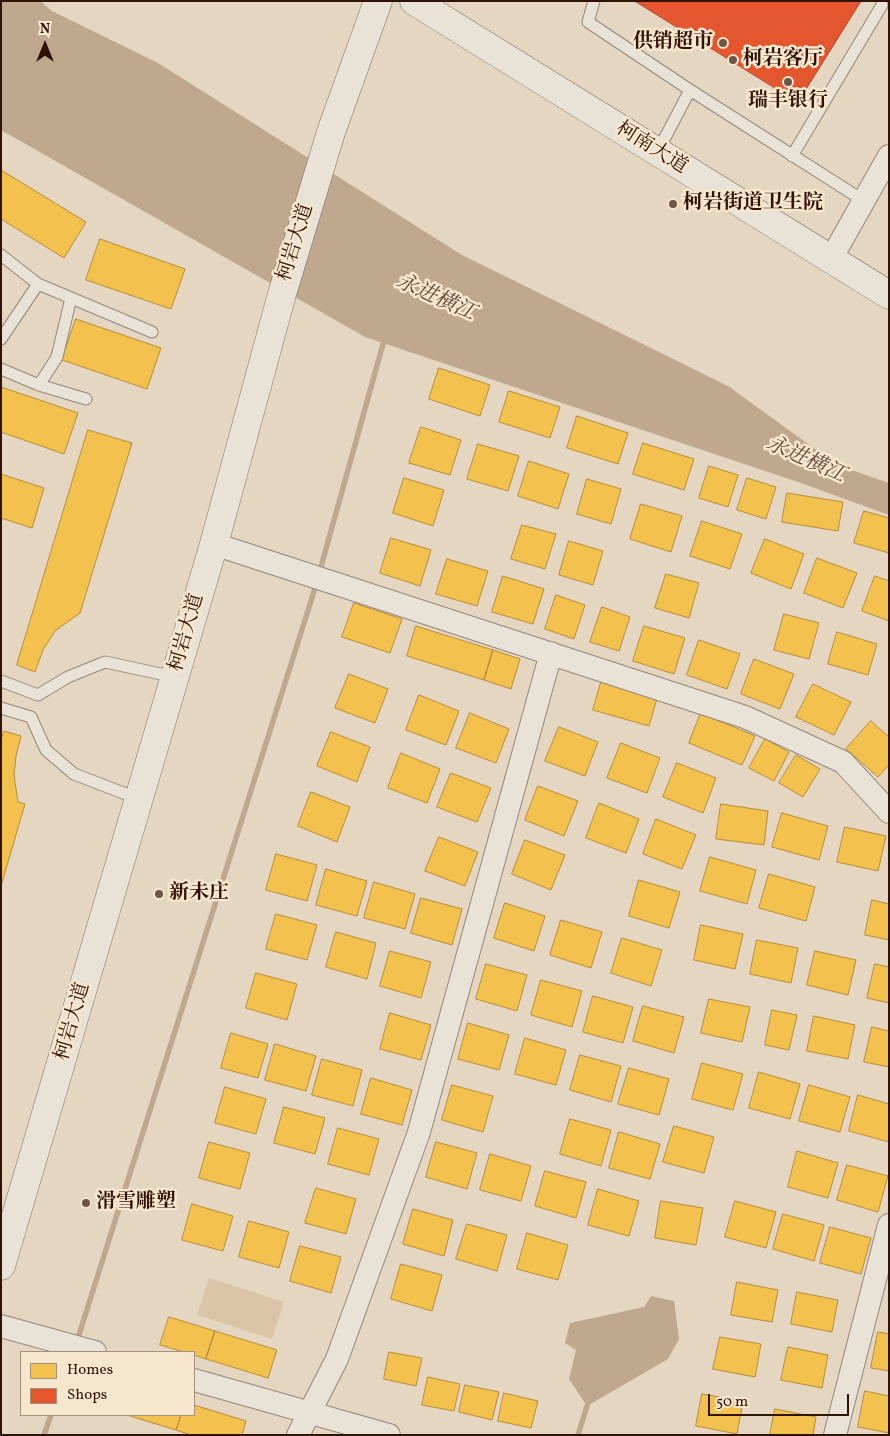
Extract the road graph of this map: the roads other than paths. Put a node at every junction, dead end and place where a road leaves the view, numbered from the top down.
1 (378, 1) edge
2 (414, 1) edge
3 (594, 1) edge
4 (882, 5) dead end
5 (690, 90) junction
6 (657, 153) junction
7 (792, 156) junction
8 (889, 156) edge
9 (864, 201) junction
10 (1, 255) edge
11 (831, 259) junction
12 (38, 284) junction
13 (889, 295) edge
14 (71, 298) junction
15 (152, 332) dead end
16 (1, 339) edge
17 (1, 370) edge
18 (39, 386) junction
19 (86, 399) dead end
20 (214, 544) junction
21 (551, 654) junction
22 (175, 677) junction
23 (1, 681) edge
24 (1, 708) edge
25 (140, 799) junction
26 (889, 812) edge
27 (11, 1199) edge
28 (889, 1226) edge
29 (1, 1266) edge
30 (1, 1326) edge
31 (92, 1351) edge
32 (195, 1380) edge
33 (310, 1412) junction
34 (298, 1435) edge
35 (389, 1435) edge
36 (835, 1435) edge

1 - 20 street, 柯岩大道
2 - 6 street, 柯南大道
3 - 5 lane
4 - 7 lane
5 - 6 lane
5 - 7 lane
6 - 11 street, 柯南大道
7 - 9 lane
8 - 9 street
9 - 11 street
10 - 12 lane
11 - 13 street, 柯南大道
12 - 14 lane
12 - 16 lane
14 - 15 lane
14 - 18 lane
17 - 18 lane
18 - 19 lane
20 - 21 street
20 - 22 street, 柯岩大道
21 - 26 street
21 - 33 street
22 - 23 lane
22 - 25 street, 柯岩大道
24 - 25 lane
25 - 27 street, 柯岩大道
27 - 29 street, 柯岩大道
28 - 36 street
30 - 31 street
32 - 33 street
33 - 34 street
33 - 35 street

